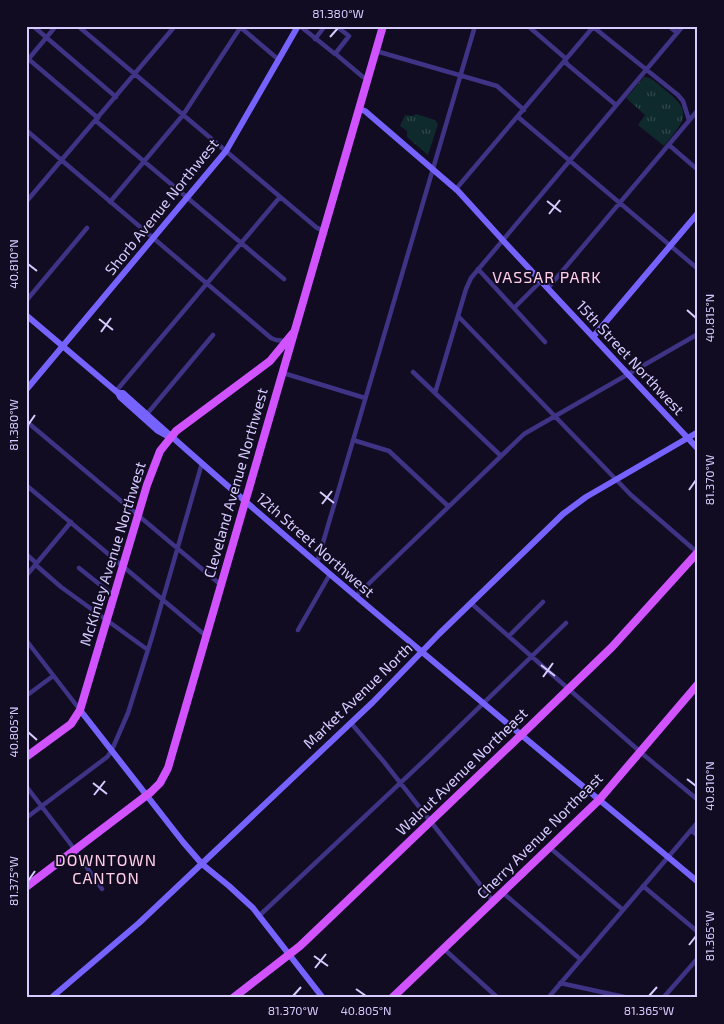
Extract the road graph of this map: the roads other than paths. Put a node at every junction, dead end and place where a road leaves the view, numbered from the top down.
1 (33, 26) edge
2 (56, 26) edge
3 (78, 26) edge
4 (175, 26) edge
5 (299, 26) edge
6 (325, 26) edge
7 (336, 26) edge
8 (383, 26) edge
9 (475, 26) edge
10 (528, 26) edge
11 (669, 26) edge
12 (683, 26) edge
13 (239, 27) edge
14 (593, 27) edge
15 (677, 33) junction
16 (46, 38) junction
17 (315, 38) junction
18 (376, 52) junction
19 (336, 55) junction
20 (27, 59) edge
21 (279, 60) junction
22 (565, 60) junction
23 (645, 71) junction
24 (135, 74) junction
25 (460, 76) junction
26 (368, 79) junction
27 (116, 97) junction
28 (616, 105) junction
29 (359, 109) junction
30 (524, 110) junction
31 (698, 110) edge
32 (183, 115) junction
33 (518, 117) junction
34 (97, 119) junction
35 (689, 120) junction
36 (26, 130) edge
37 (669, 146) junction
38 (226, 151) junction
39 (570, 160) junction
40 (62, 161) junction
41 (144, 161) junction
42 (432, 168) junction
43 (698, 170) edge
44 (456, 189) junction
45 (280, 197) junction
46 (188, 198) junction
47 (26, 202) edge
48 (110, 202) junction
49 (620, 203) junction
50 (698, 213) edge
51 (87, 228) dead end
52 (323, 230) junction
53 (154, 239) junction
54 (502, 240) junction
55 (242, 243) junction
56 (670, 245) junction
57 (698, 268) edge
58 (478, 269) junction
59 (284, 279) dead end
60 (541, 281) junction
61 (207, 284) junction
62 (548, 288) junction
63 (26, 301) edge
64 (514, 308) junction
65 (26, 315) edge
66 (458, 316) junction
67 (293, 333) junction
68 (698, 334) edge
69 (212, 335) dead end
70 (593, 337) junction
71 (271, 338) junction
72 (287, 341) junction
73 (546, 342) dead end
74 (62, 346) junction
75 (277, 354) junction
76 (413, 372) dead end
77 (283, 373) junction
78 (627, 373) junction
79 (26, 390) edge
80 (117, 392) junction
81 (435, 393) junction
82 (365, 398) junction
83 (146, 414) junction
84 (554, 416) junction
85 (26, 421) edge
86 (698, 432) edge
87 (170, 437) junction
88 (687, 438) junction
89 (353, 440) junction
90 (698, 450) edge
91 (501, 456) junction
92 (202, 463) junction
93 (615, 480) junction
94 (26, 485) edge
95 (245, 501) junction
96 (448, 506) junction
97 (138, 516) junction
98 (71, 522) junction
99 (177, 549) junction
100 (698, 553) edge
101 (26, 554) edge
102 (317, 563) junction
103 (36, 564) junction
104 (123, 566) junction
105 (78, 568) dead end
106 (330, 574) junction
107 (26, 576) edge
108 (221, 585) junction
109 (114, 596) junction
110 (356, 596) junction
111 (163, 600) junction
112 (543, 602) dead end
113 (472, 604) junction
114 (107, 621) junction
115 (566, 623) dead end
116 (298, 630) dead end
117 (206, 636) junction
118 (509, 636) junction
119 (26, 640) edge
120 (148, 650) junction
121 (422, 652) junction
122 (532, 656) junction
123 (53, 676) junction
124 (698, 684) edge
125 (569, 688) junction
126 (26, 696) edge
127 (484, 703) junction
128 (80, 710) junction
129 (351, 723) junction
130 (521, 735) junction
131 (112, 750) junction
132 (640, 752) junction
133 (26, 757) edge
134 (400, 783) junction
135 (26, 786) edge
136 (146, 796) junction
137 (599, 800) junction
138 (698, 800) edge
139 (42, 806) junction
140 (26, 818) edge
141 (430, 822) junction
142 (698, 822) edge
143 (691, 830) junction
144 (698, 836) edge
145 (550, 848) junction
146 (75, 850) junction
147 (668, 857) junction
148 (202, 864) junction
149 (698, 882) edge
150 (643, 886) junction
151 (26, 887) edge
152 (102, 889) dead end
153 (502, 892) junction
154 (493, 901) junction
155 (623, 910) junction
156 (260, 916) junction
157 (698, 932) edge
158 (444, 949) junction
159 (291, 955) junction
160 (698, 958) edge
161 (580, 959) junction
162 (560, 983) junction
163 (51, 998) edge
164 (233, 998) edge
165 (323, 998) edge
166 (392, 998) edge
167 (498, 998) edge
168 (548, 998) edge
169 (629, 998) edge
170 (663, 998) edge

1 - 16 street
2 - 16 street
3 - 24 street
4 - 24 street
5 - 17 street
5 - 21 street, Shorb Avenue Northwest
6 - 17 street
7 - 19 street
8 - 18 main road, Cleveland Avenue Northwest
9 - 25 street
10 - 22 street
11 - 15 street
12 - 15 street
13 - 21 street
13 - 32 street
14 - 22 street
14 - 23 street
15 - 23 street
16 - 20 street
16 - 27 street
17 - 19 street
18 - 25 street
18 - 26 main road, Cleveland Avenue Northwest
19 - 26 street
20 - 34 street
21 - 38 street, Shorb Avenue Northwest
22 - 28 street
22 - 30 street
23 - 28 street
23 - 35 street
24 - 27 street
24 - 32 street
25 - 30 street
25 - 42 street
26 - 29 main road, Cleveland Avenue Northwest
27 - 34 street
28 - 39 street
29 - 42 street, 15th Street Northwest
29 - 52 main road, Cleveland Avenue Northwest
30 - 33 street
31 - 35 street
32 - 38 street
32 - 41 street
33 - 39 street
33 - 44 street
34 - 40 street
34 - 41 street
35 - 37 street
36 - 40 street
37 - 43 street
37 - 49 street
38 - 45 street
38 - 46 street, Shorb Avenue Northwest
39 - 49 street
39 - 54 street
40 - 47 street
40 - 48 street
41 - 46 street
41 - 48 street
42 - 44 street, 15th Street Northwest
42 - 82 street
44 - 54 street, 15th Street Northwest
45 - 52 street
45 - 55 street
46 - 53 street, Shorb Avenue Northwest
46 - 55 street
48 - 53 street
49 - 56 street
49 - 62 street
50 - 56 street
51 - 63 street
52 - 67 main road, Cleveland Avenue Northwest
53 - 61 street
53 - 74 street, Shorb Avenue Northwest
54 - 58 street
54 - 60 street, 15th Street Northwest
55 - 59 street
55 - 61 street
56 - 57 street
56 - 70 street
58 - 64 street
58 - 66 street
60 - 62 street, 15th Street Northwest
60 - 64 street
61 - 71 street
61 - 80 street
62 - 70 street, 15th Street Northwest
64 - 73 street
65 - 74 street, 12th Street Northwest
66 - 81 street
66 - 84 street
67 - 72 main road, McKinley Avenue Northwest
67 - 77 main road, Cleveland Avenue Northwest
68 - 78 street
69 - 83 street
70 - 78 street, 15th Street Northwest
71 - 72 street
71 - 75 street
72 - 75 main road, McKinley Avenue Northwest
74 - 79 street, Shorb Avenue Northwest
74 - 80 street, 12th Street Northwest
75 - 87 main road, McKinley Avenue Northwest
76 - 81 street
77 - 82 street
77 - 95 main road, Cleveland Avenue Northwest
78 - 84 street
78 - 88 street, 15th Street Northwest
80 - 83 street, 12th Street Northwest
80 - 87 street, 12th Street Northwest
81 - 91 street
82 - 89 street
83 - 87 street, 12th Street Northwest
84 - 91 street
84 - 93 street
85 - 97 street
86 - 88 street, Market Avenue North
87 - 92 street, 12th Street Northwest
87 - 97 main road, McKinley Avenue Northwest
88 - 90 street, 15th Street Northwest
88 - 93 street, Market Avenue North
89 - 96 street
89 - 102 street
91 - 96 street
92 - 95 street, 12th Street Northwest
92 - 99 street
93 - 100 street
93 - 113 street, Market Avenue North
94 - 98 street
95 - 102 street, 12th Street Northwest
95 - 108 main road, Cleveland Avenue Northwest
96 - 110 street
97 - 99 street
97 - 104 main road, McKinley Avenue Northwest
98 - 103 street
98 - 104 street
99 - 108 street
99 - 111 street
100 - 125 main road, Walnut Avenue Northeast
101 - 103 street
102 - 106 street, 12th Street Northwest
103 - 107 street
103 - 114 street
104 - 109 main road, McKinley Avenue Northwest
104 - 111 street
105 - 109 street
106 - 110 street, 12th Street Northwest
106 - 116 street
108 - 117 main road, Cleveland Avenue Northwest
109 - 114 main road, McKinley Avenue Northwest
110 - 121 street, 12th Street Northwest
111 - 117 street
111 - 120 street
112 - 118 street
113 - 118 street
113 - 121 street, Market Avenue North
114 - 120 street
114 - 128 main road, McKinley Avenue Northwest
115 - 122 street
117 - 136 main road, Cleveland Avenue Northwest
118 - 122 street
119 - 123 street
120 - 131 street
121 - 127 street, 12th Street Northwest
121 - 129 street, Market Avenue North
122 - 125 street
122 - 127 street
123 - 126 street
123 - 128 street
124 - 132 main road, Cherry Avenue Northeast
125 - 130 main road, Walnut Avenue Northeast
125 - 132 street
127 - 130 street, 12th Street Northwest
127 - 134 street
128 - 131 street
128 - 133 main road, McKinley Avenue Northwest
129 - 134 street
129 - 148 street, Market Avenue North
130 - 137 street, 12th Street Northwest
130 - 141 main road, Walnut Avenue Northeast
131 - 136 street
131 - 139 street
132 - 137 main road, Cherry Avenue Northeast
132 - 138 street
134 - 141 street
134 - 156 street
135 - 139 street
136 - 146 main road, Cleveland Avenue Northwest
136 - 148 street
137 - 145 main road, Cherry Avenue Northeast
137 - 147 street, 12th Street Northwest
139 - 140 street
139 - 146 street
141 - 154 street
141 - 159 main road, Walnut Avenue Northeast
142 - 143 street
143 - 144 street
143 - 147 street
145 - 153 main road, Cherry Avenue Northeast
145 - 155 street
146 - 151 main road, Cleveland Avenue Northwest
146 - 152 street
147 - 149 street, 12th Street Northwest
147 - 150 street
148 - 156 street
148 - 163 street, Market Avenue North
150 - 155 street
150 - 157 street
153 - 154 main road, Cherry Avenue Northeast
153 - 161 street
154 - 158 main road, Cherry Avenue Northeast
155 - 161 street
156 - 159 street
158 - 166 main road, Cherry Avenue Northeast
158 - 167 street
159 - 164 main road, Walnut Avenue Northeast
159 - 165 street
160 - 170 street
161 - 162 street
162 - 168 street
162 - 169 street

